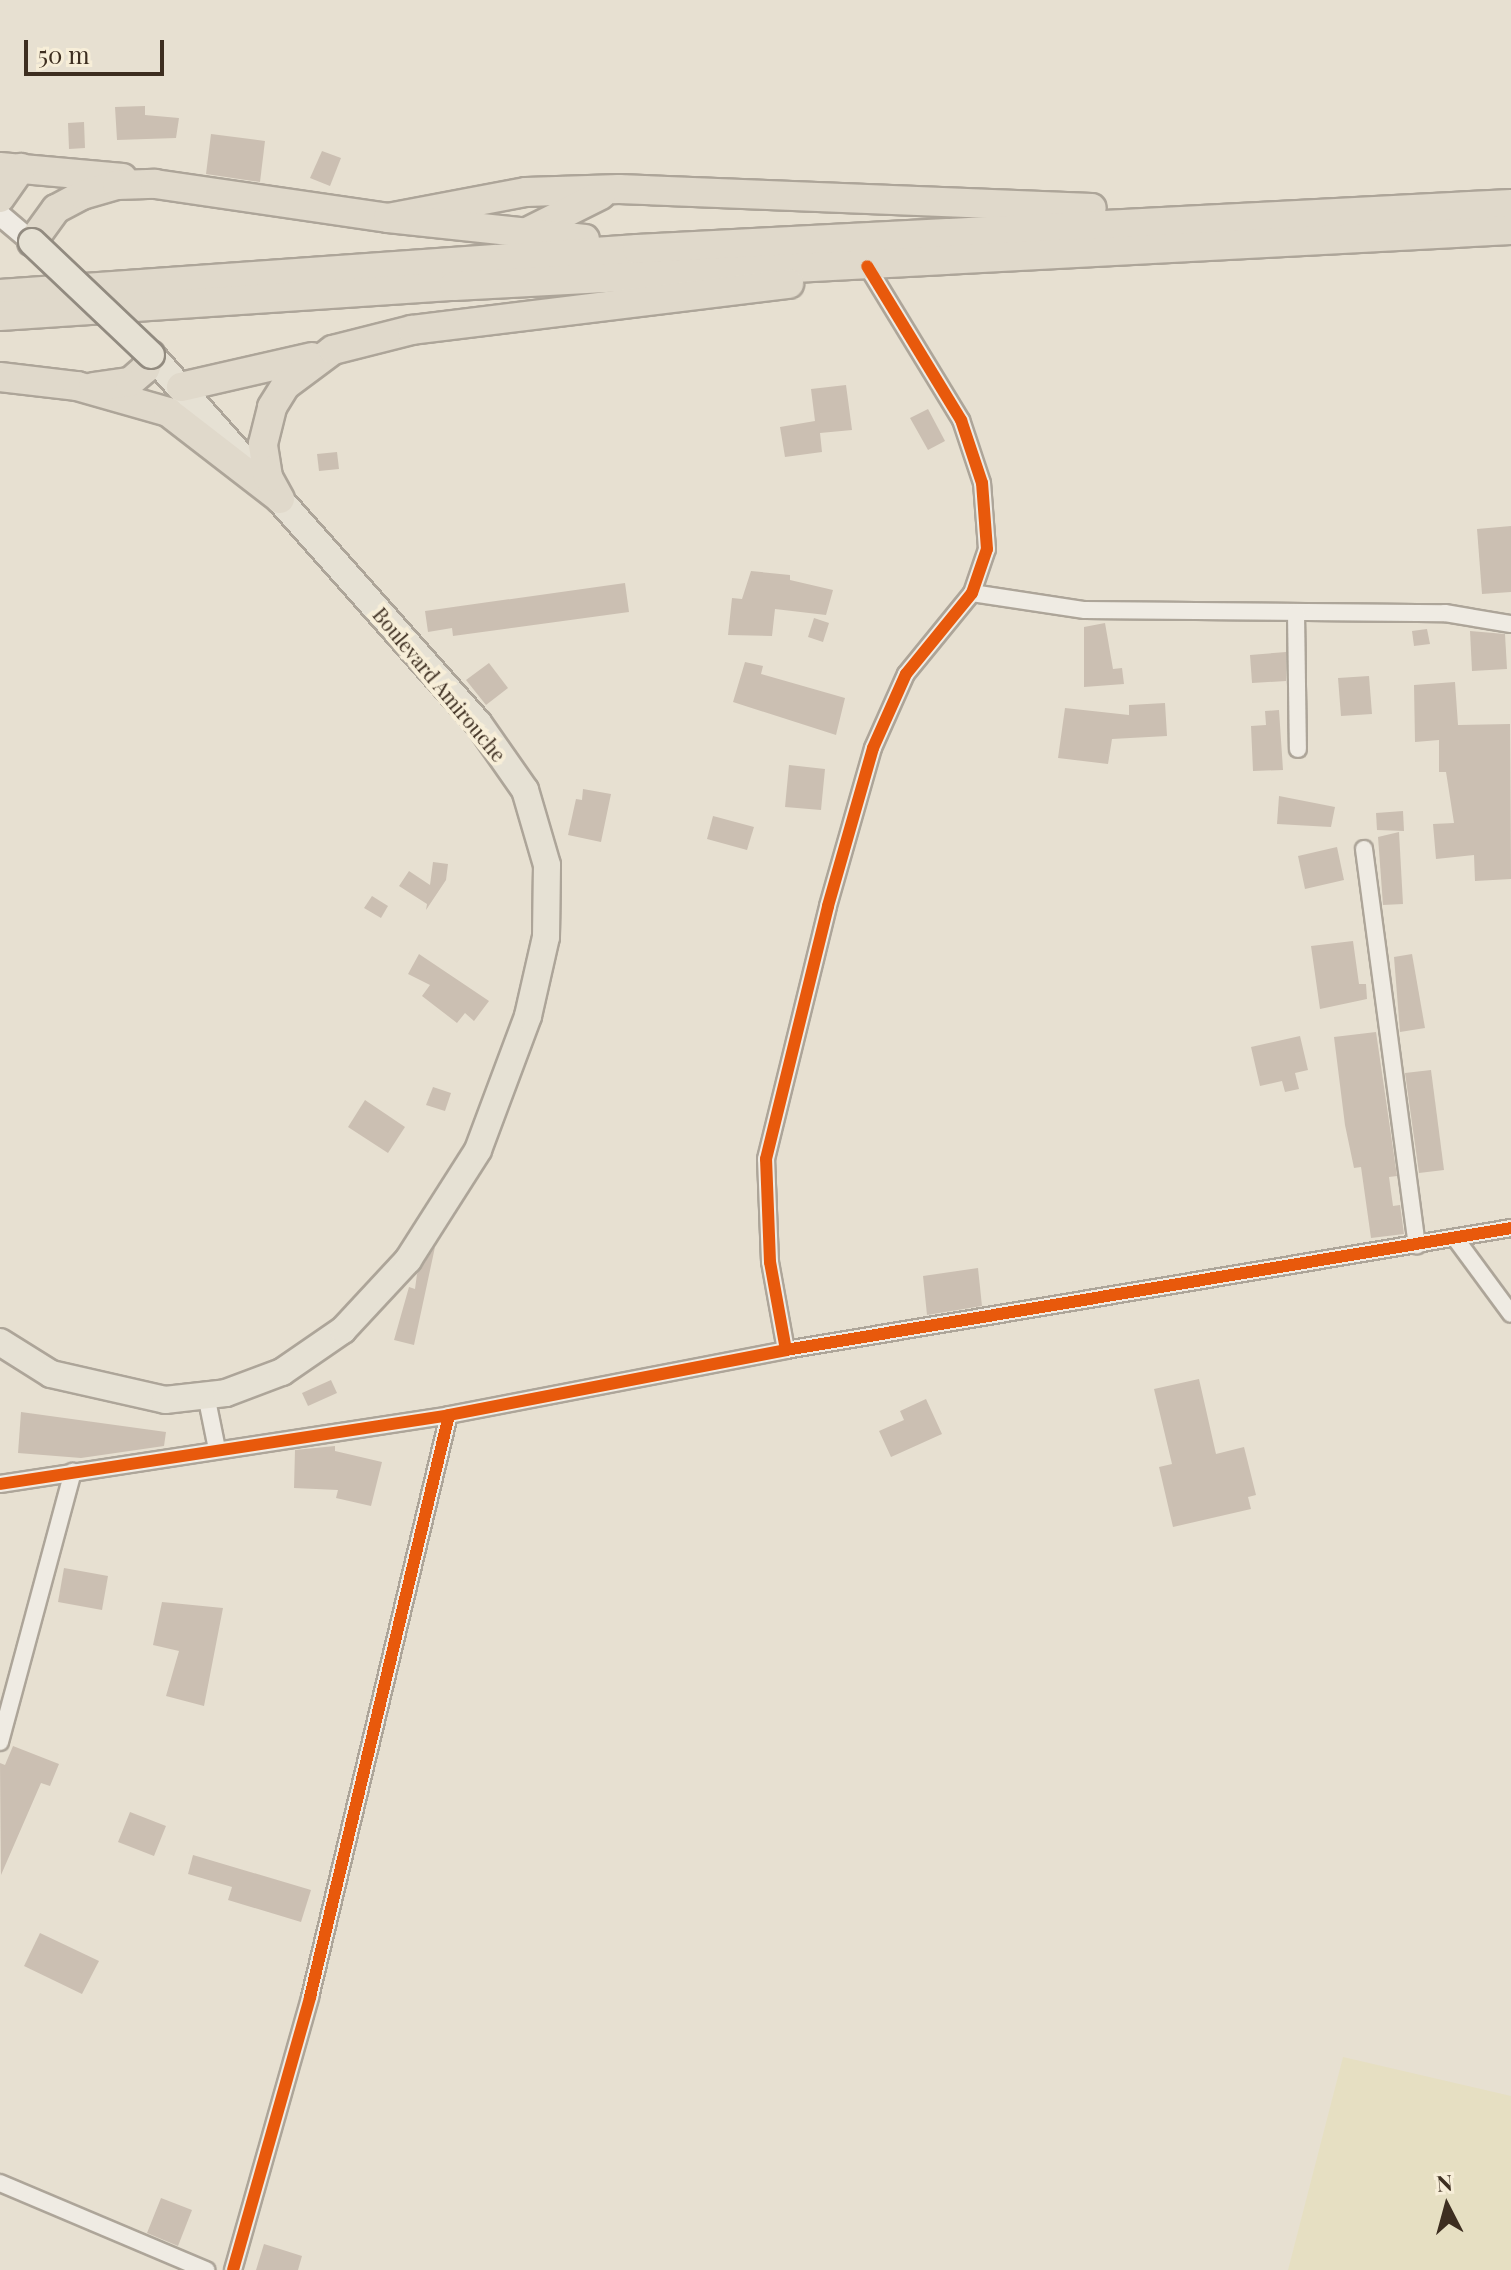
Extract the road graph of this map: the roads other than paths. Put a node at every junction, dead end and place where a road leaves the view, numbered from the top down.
1 (10, 167) edge
2 (155, 184) junction
3 (608, 191) junction
4 (0, 198) edge
5 (1511, 204) edge
6 (1337, 213) junction
7 (0, 215) edge
8 (388, 218) junction
9 (1511, 230) edge
10 (525, 233) junction
11 (32, 242) junction
12 (637, 249) junction
13 (861, 267) junction
14 (0, 294) edge
15 (0, 316) edge
16 (333, 350) junction
17 (151, 355) junction
18 (0, 377) edge
19 (77, 386) junction
20 (181, 387) junction
21 (288, 508) junction
22 (972, 593) junction
23 (1296, 613) junction
24 (1511, 624) edge
25 (1298, 749) dead end
26 (1364, 849) dead end
27 (1511, 1228) edge
28 (1455, 1238) junction
29 (1417, 1245) junction
30 (1511, 1314) edge
31 (0, 1342) edge
32 (786, 1350) junction
33 (206, 1395) junction
34 (449, 1415) junction
35 (217, 1449) junction
36 (73, 1472) junction
37 (0, 1484) edge
38 (0, 1742) edge
39 (0, 2183) edge
40 (206, 2270) edge
41 (233, 2270) edge

1 - 2 highway
1 - 4 highway
2 - 8 highway
2 - 11 highway
3 - 6 highway
3 - 8 highway
3 - 10 highway
5 - 6 highway
6 - 12 highway
7 - 11 street
8 - 10 highway
9 - 13 highway
10 - 12 highway
11 - 17 main road, Boulevard Amirouche, bridge
12 - 14 highway
13 - 15 highway
13 - 16 highway
13 - 22 street
16 - 20 highway
16 - 21 highway
17 - 19 highway
17 - 20 main road, Boulevard Amirouche
18 - 19 highway
19 - 21 highway
20 - 21 main road, Boulevard Amirouche
21 - 33 main road, Boulevard Amirouche
22 - 23 street
22 - 32 street
23 - 24 street
23 - 25 street
26 - 29 street
27 - 28 street
28 - 29 street
28 - 30 street
29 - 32 street
31 - 33 main road, Boulevard Amirouche
32 - 34 street
33 - 35 street
34 - 35 street
34 - 41 street
35 - 36 street
36 - 37 street
36 - 38 street
39 - 40 street

